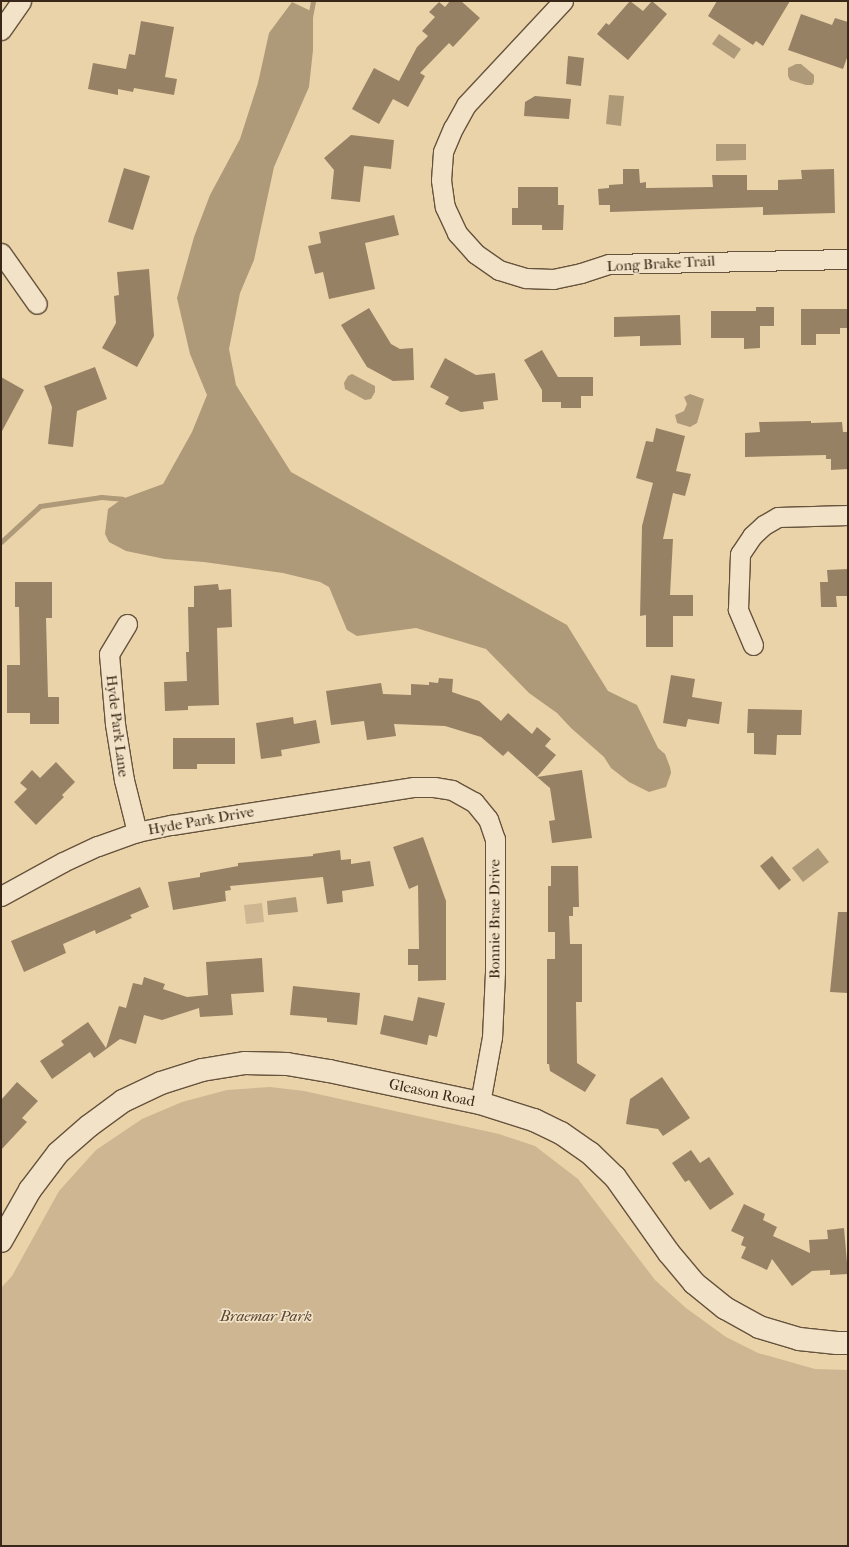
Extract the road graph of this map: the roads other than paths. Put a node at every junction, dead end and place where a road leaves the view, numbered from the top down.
1 (21, 1) edge
2 (562, 1) edge
3 (1, 30) edge
4 (1, 253) edge
5 (848, 260) edge
6 (37, 304) dead end
7 (848, 515) edge
8 (127, 624) dead end
9 (753, 646) dead end
10 (414, 787) joint
11 (137, 832) junction
12 (1, 896) edge
13 (480, 1104) junction
14 (1, 1241) edge
15 (848, 1343) edge

1 - 3 street
2 - 5 street, Long Brake Trail
4 - 6 street
7 - 9 street
8 - 11 street, Hyde Park Lane
10 - 11 street, Hyde Park Drive
10 - 13 street, Bonnie Brae Drive
11 - 12 street, Hyde Park Drive
13 - 14 street, Gleason Road
13 - 15 street, Gleason Road

